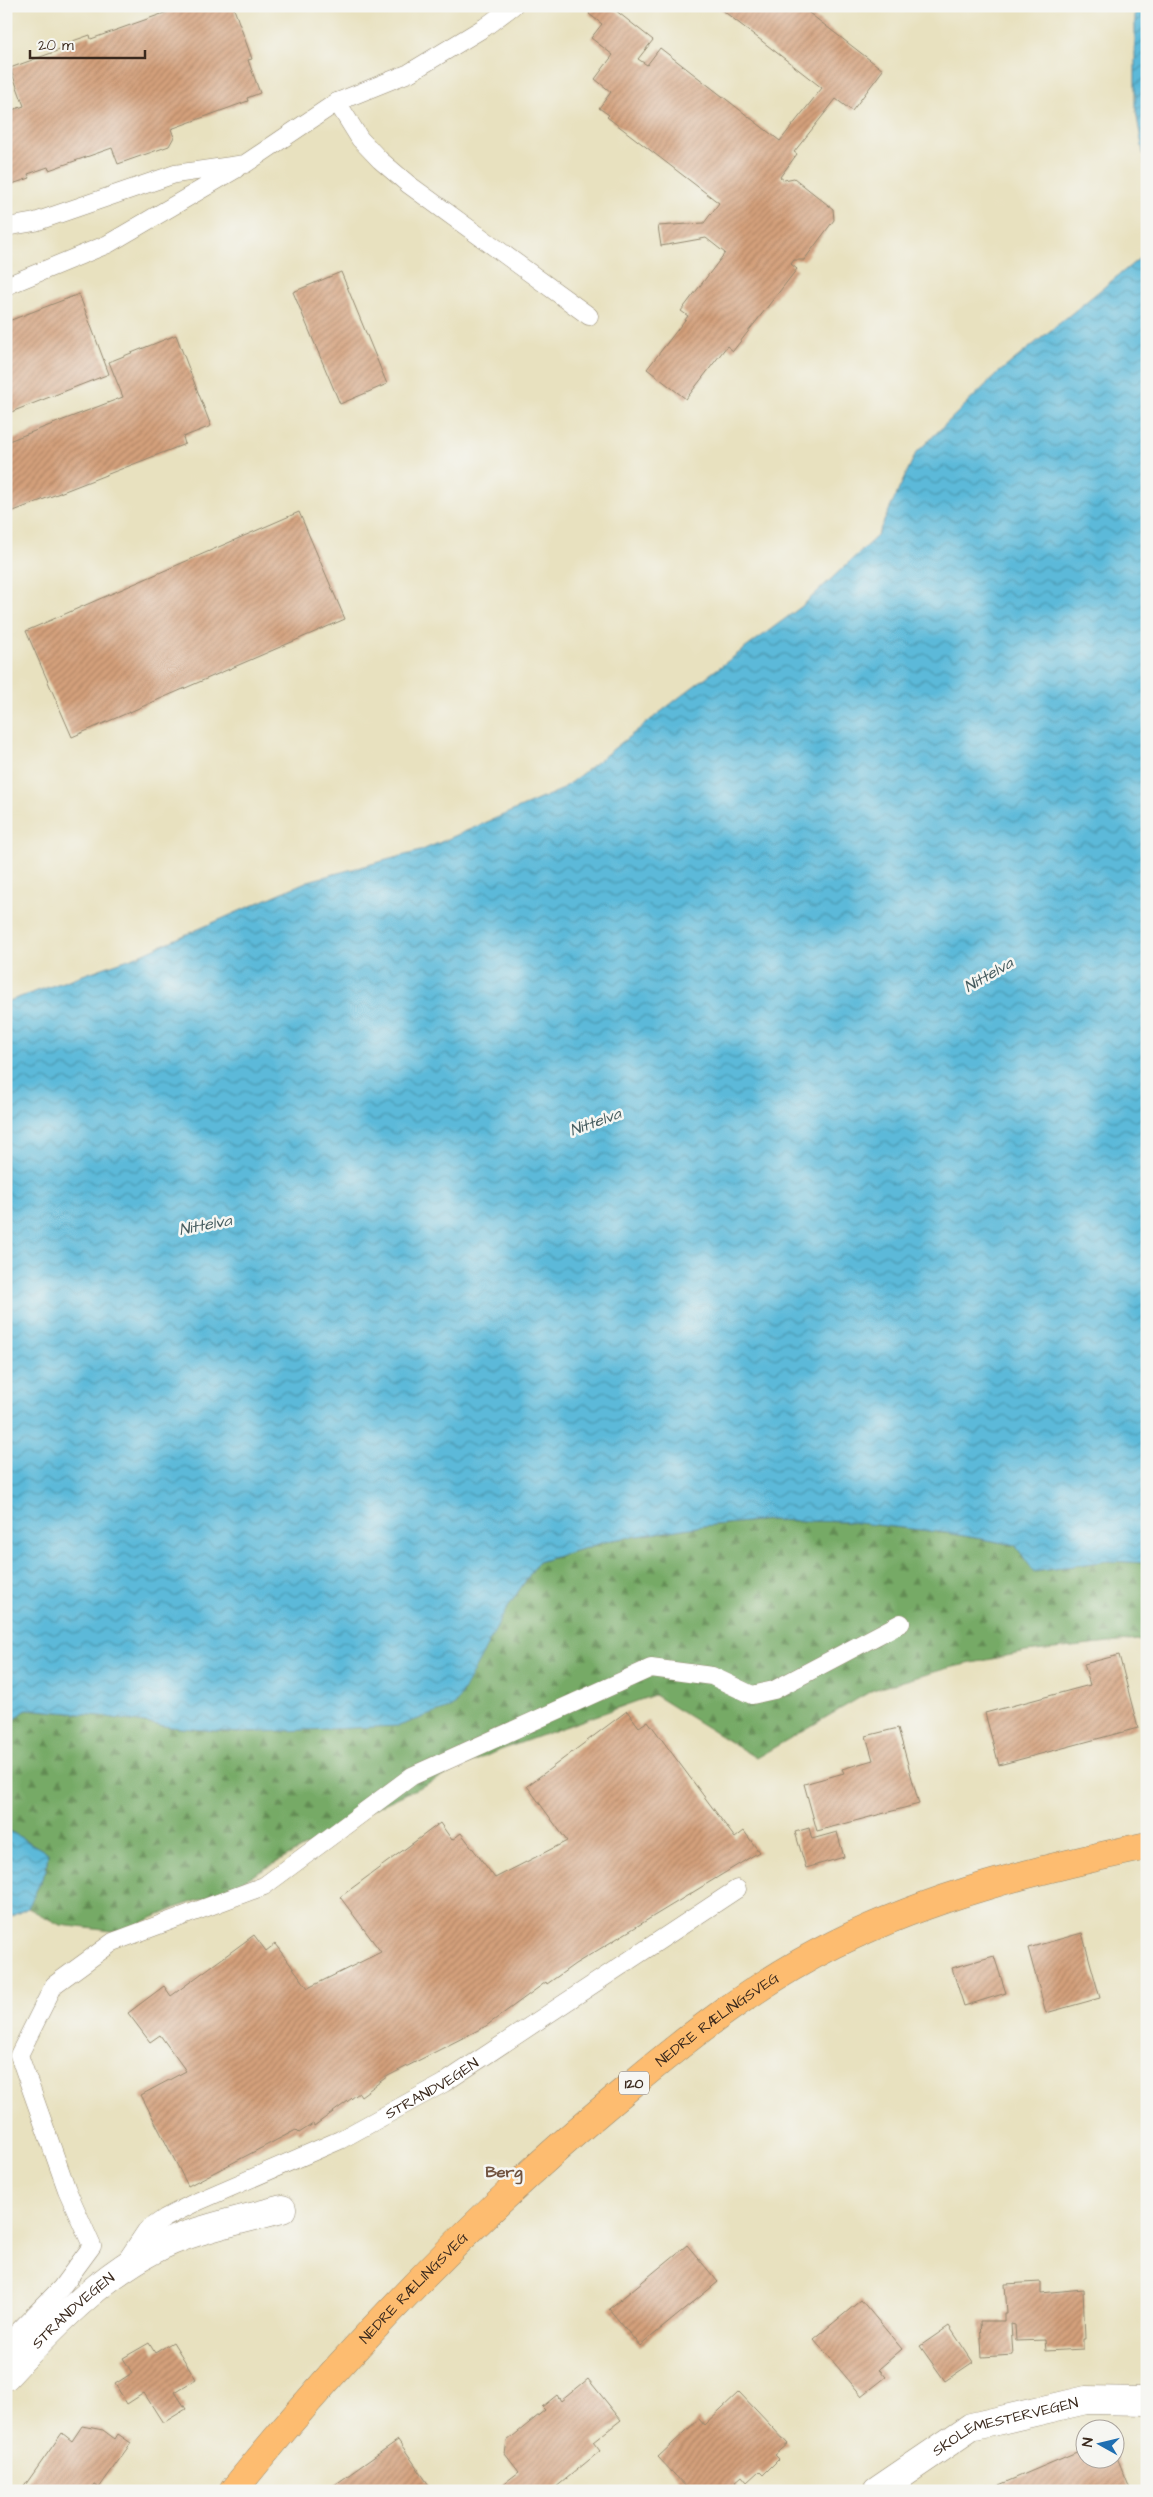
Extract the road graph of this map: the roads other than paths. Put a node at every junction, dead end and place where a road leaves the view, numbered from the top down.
1 (513, 6) edge
2 (337, 102) junction
3 (245, 164) junction
4 (6, 227) edge
5 (6, 286) edge
6 (589, 316) dead end
7 (901, 1623) dead end
8 (1147, 1846) edge
9 (737, 1889) dead end
10 (282, 2209) dead end
11 (122, 2268) junction
12 (6, 2344) edge
13 (6, 2376) edge
14 (1147, 2401) edge
15 (234, 2491) edge
16 (878, 2491) edge

1 - 2 lane
2 - 3 lane
2 - 6 lane
3 - 4 lane
3 - 5 lane
7 - 12 lane
8 - 15 main road, NEDRE RÆLINGSVEG / 120
9 - 11 lane, STRANDVEGEN
10 - 11 street, STRANDVEGEN
11 - 13 street, STRANDVEGEN
14 - 16 street, SKOLEMESTERVEGEN

